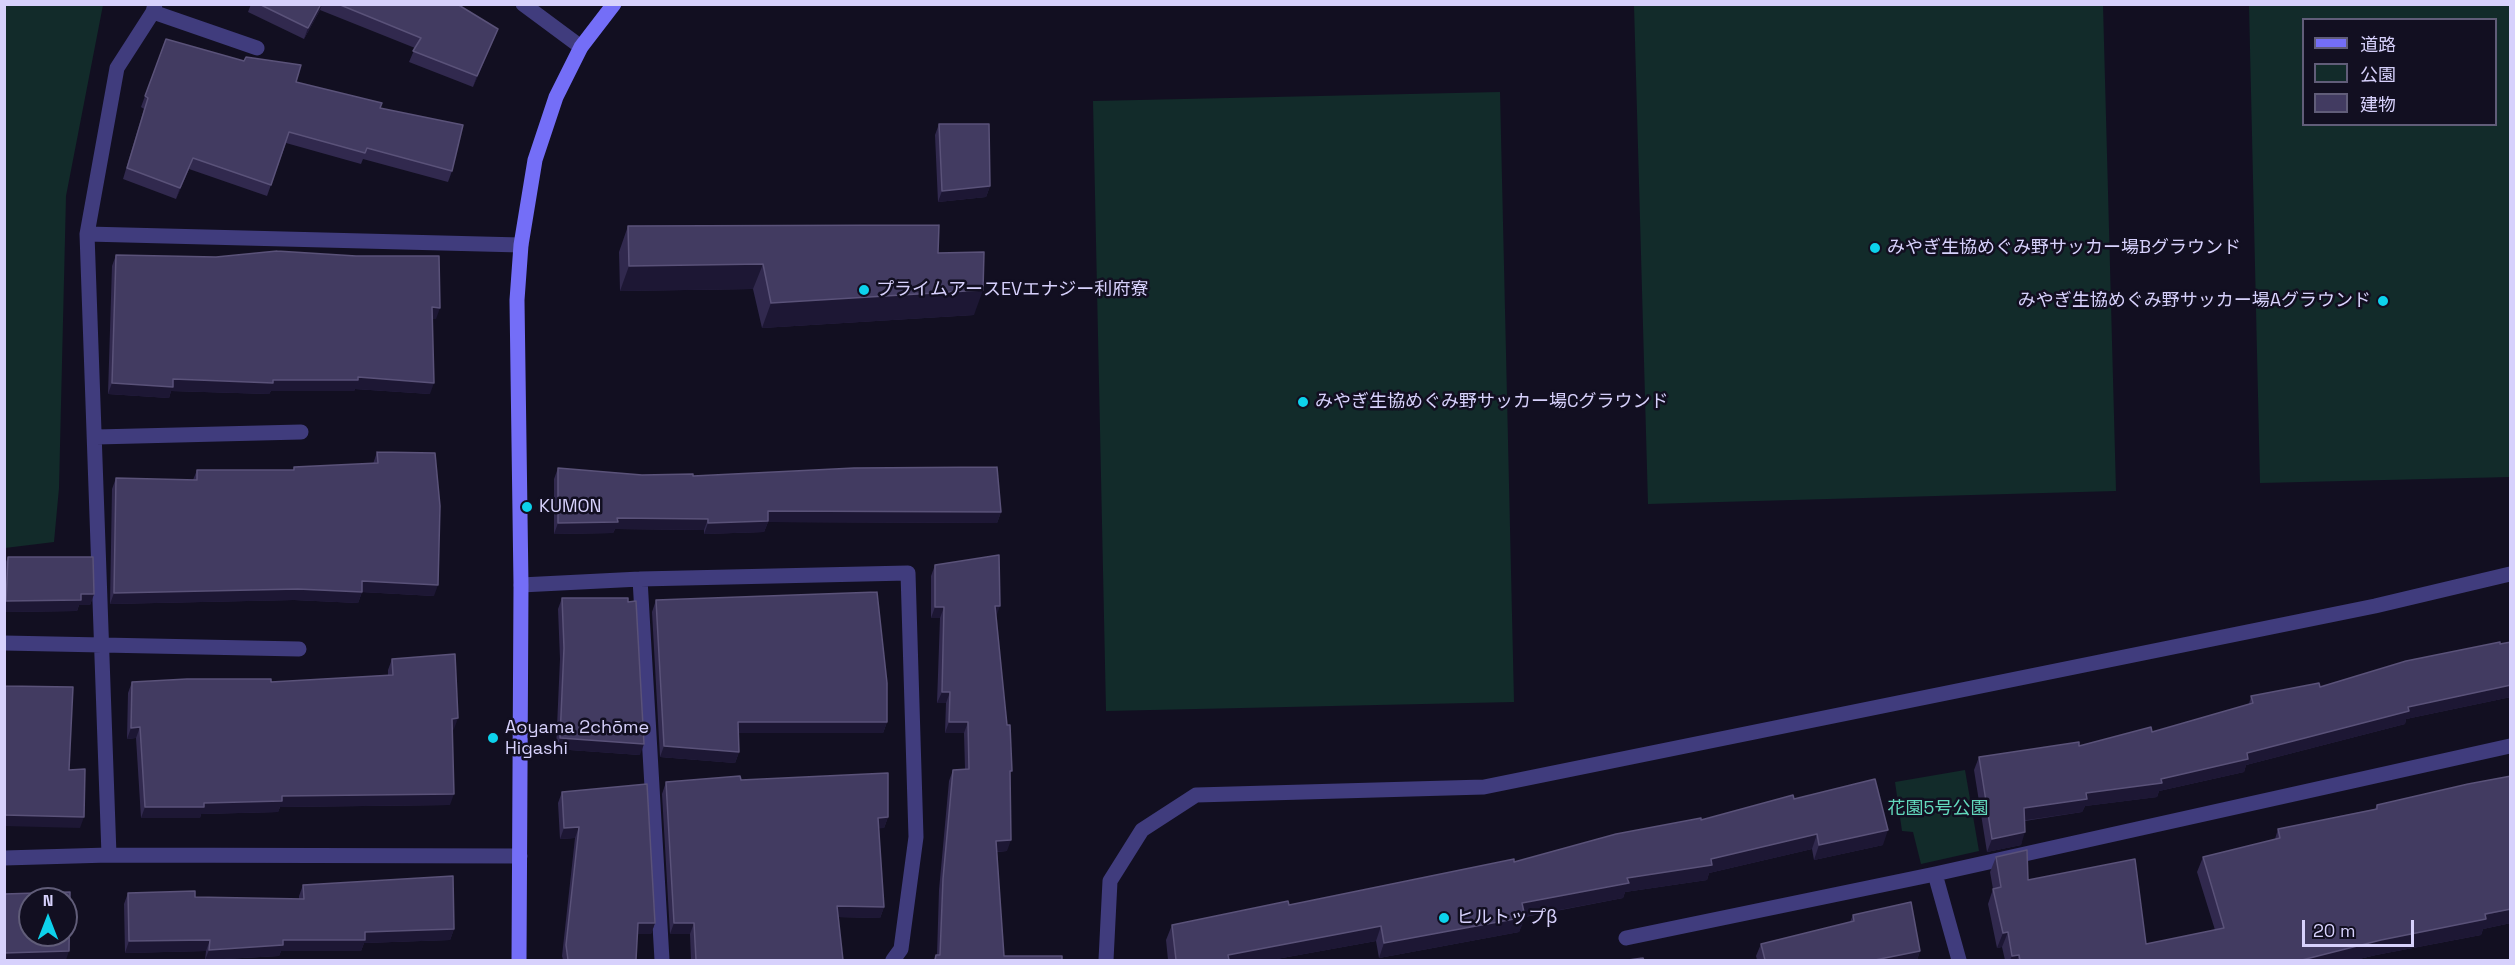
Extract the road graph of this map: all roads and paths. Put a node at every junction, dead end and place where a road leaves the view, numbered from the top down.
1 (523, 4) edge
2 (614, 4) edge
3 (154, 8) edge
4 (581, 47) junction
5 (257, 48) dead end
6 (87, 234) junction
7 (521, 245) junction
8 (301, 432) dead end
9 (96, 437) junction
10 (2511, 574) edge
11 (640, 579) junction
12 (521, 585) junction
13 (4, 643) edge
14 (102, 644) junction
15 (299, 649) dead end
16 (2511, 746) edge
17 (109, 855) junction
18 (520, 856) junction
19 (4, 858) edge
20 (1935, 874) junction
21 (1626, 938) dead end
22 (519, 960) edge
23 (662, 960) edge
24 (893, 960) edge
25 (1106, 960) edge
26 (1959, 960) edge

1 - 4 street
2 - 4 street
3 - 5 street
3 - 6 street
4 - 7 street
6 - 7 street
6 - 9 street
7 - 12 street
8 - 9 street
9 - 14 street
10 - 25 street
11 - 12 street
11 - 23 street
11 - 24 street
12 - 18 street
13 - 14 street
14 - 15 street
14 - 17 street
16 - 20 street
17 - 18 street
17 - 19 street
18 - 22 street
20 - 21 street
20 - 26 street

